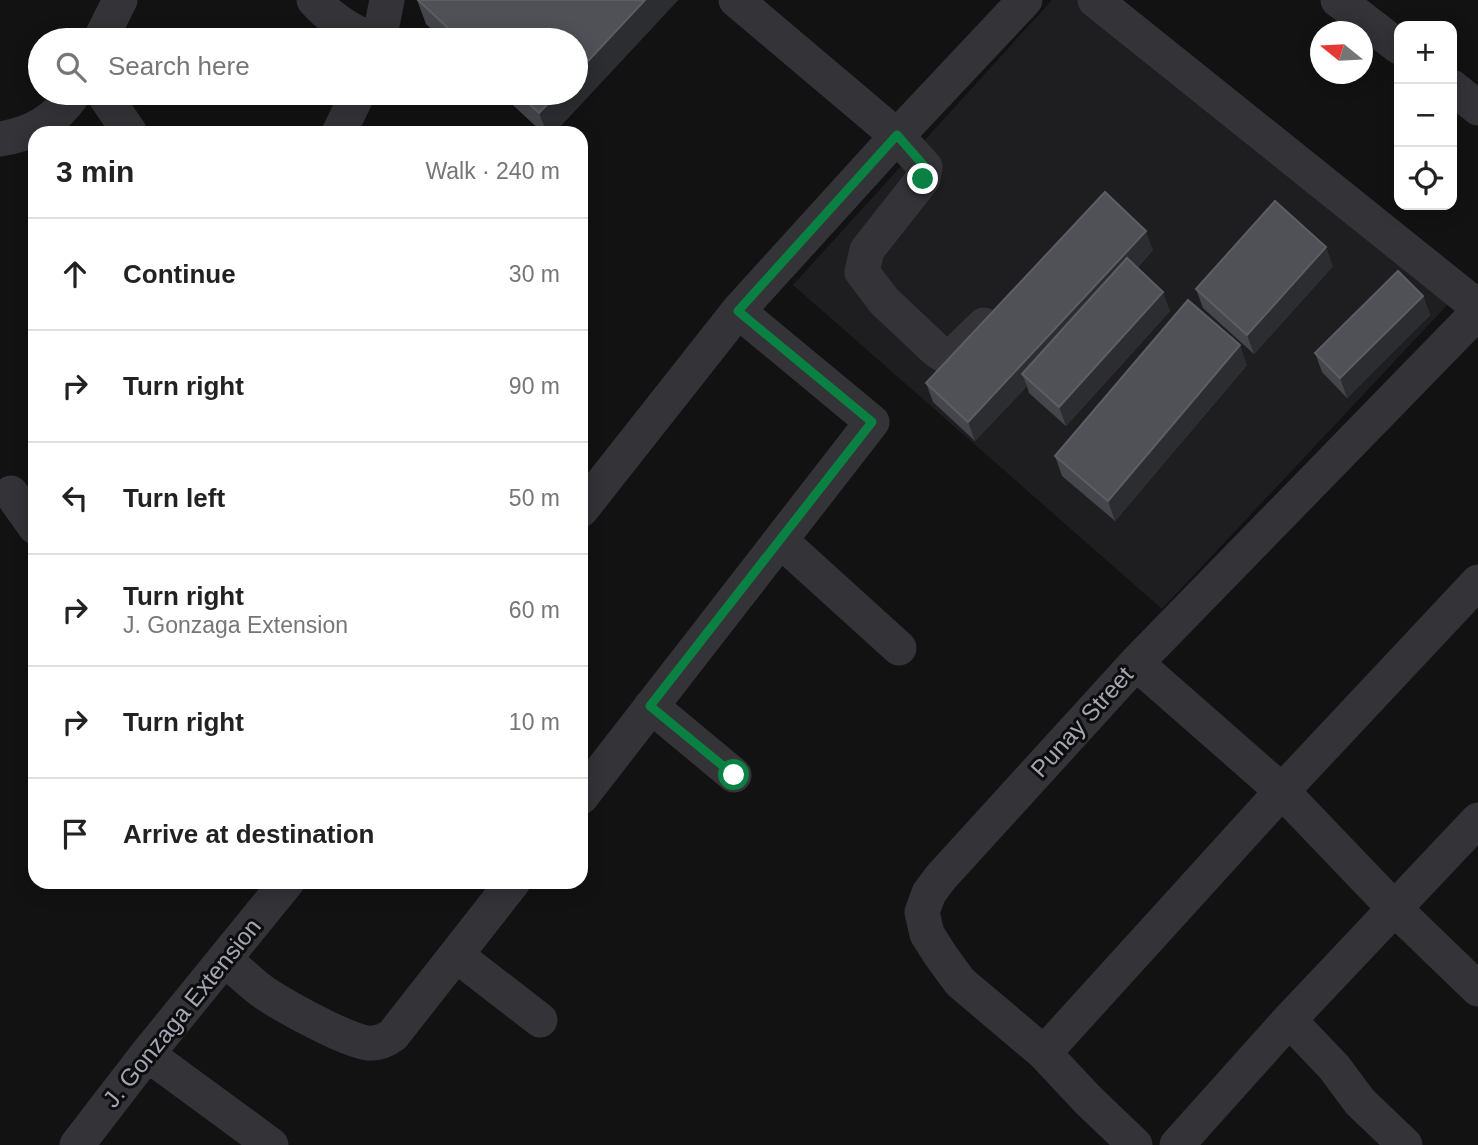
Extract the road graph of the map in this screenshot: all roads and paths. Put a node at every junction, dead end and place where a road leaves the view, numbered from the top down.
1 (120, 0) edge
2 (314, 0) edge
3 (387, 0) edge
4 (736, 0) edge
5 (1025, 0) edge
6 (1095, 0) edge
7 (1338, 0) edge
8 (106, 28) edge
9 (348, 28) edge
10 (381, 28) edge
11 (1394, 43) edge
12 (1457, 91) edge
13 (66, 105) edge
14 (111, 105) edge
15 (352, 105) edge
16 (1478, 108) edge
17 (39, 126) edge
18 (125, 126) edge
19 (342, 126) edge
20 (28, 130) edge
21 (897, 135) junction
22 (0, 139) edge
23 (1009, 300) edge
24 (1478, 307) edge
25 (738, 311) junction
26 (1478, 312) edge
27 (591, 472) edge
28 (15, 489) edge
29 (28, 514) edge
30 (781, 541) junction
31 (1478, 582) edge
32 (899, 648) dead end
33 (1136, 663) junction
34 (650, 706) junction
35 (734, 775) dead end
36 (588, 778) edge
37 (1282, 791) junction
38 (1478, 820) edge
39 (281, 889) edge
40 (508, 889) edge
41 (1394, 908) junction
42 (456, 955) junction
43 (224, 960) junction
44 (1478, 989) edge
45 (540, 1020) dead end
46 (1289, 1020) junction
47 (1044, 1053) junction
48 (147, 1054) junction
49 (77, 1145) edge
50 (271, 1145) edge
51 (1135, 1145) edge
52 (1177, 1145) edge
53 (1405, 1145) edge

1 - 8 street
2 - 9 street
3 - 10 street
4 - 21 street
5 - 21 street
6 - 24 street
7 - 11 street
12 - 16 street
13 - 17 street
14 - 18 street
15 - 19 street
20 - 22 street
21 - 23 street
21 - 25 street
25 - 27 street
25 - 30 street
26 - 33 street, Punay Street
28 - 29 street
30 - 32 street
30 - 34 street
31 - 37 street
33 - 37 street
33 - 47 street, Punay Street
34 - 35 street
34 - 36 street
37 - 41 street
37 - 47 street
38 - 41 street
39 - 43 street, J. Gonzaga Extension
40 - 42 street
41 - 44 street
41 - 46 street
42 - 43 street
42 - 45 street
43 - 48 street, J. Gonzaga Extension
46 - 52 street
46 - 53 street
47 - 51 street, Punay Street
48 - 49 street, J. Gonzaga Extension
48 - 50 street

